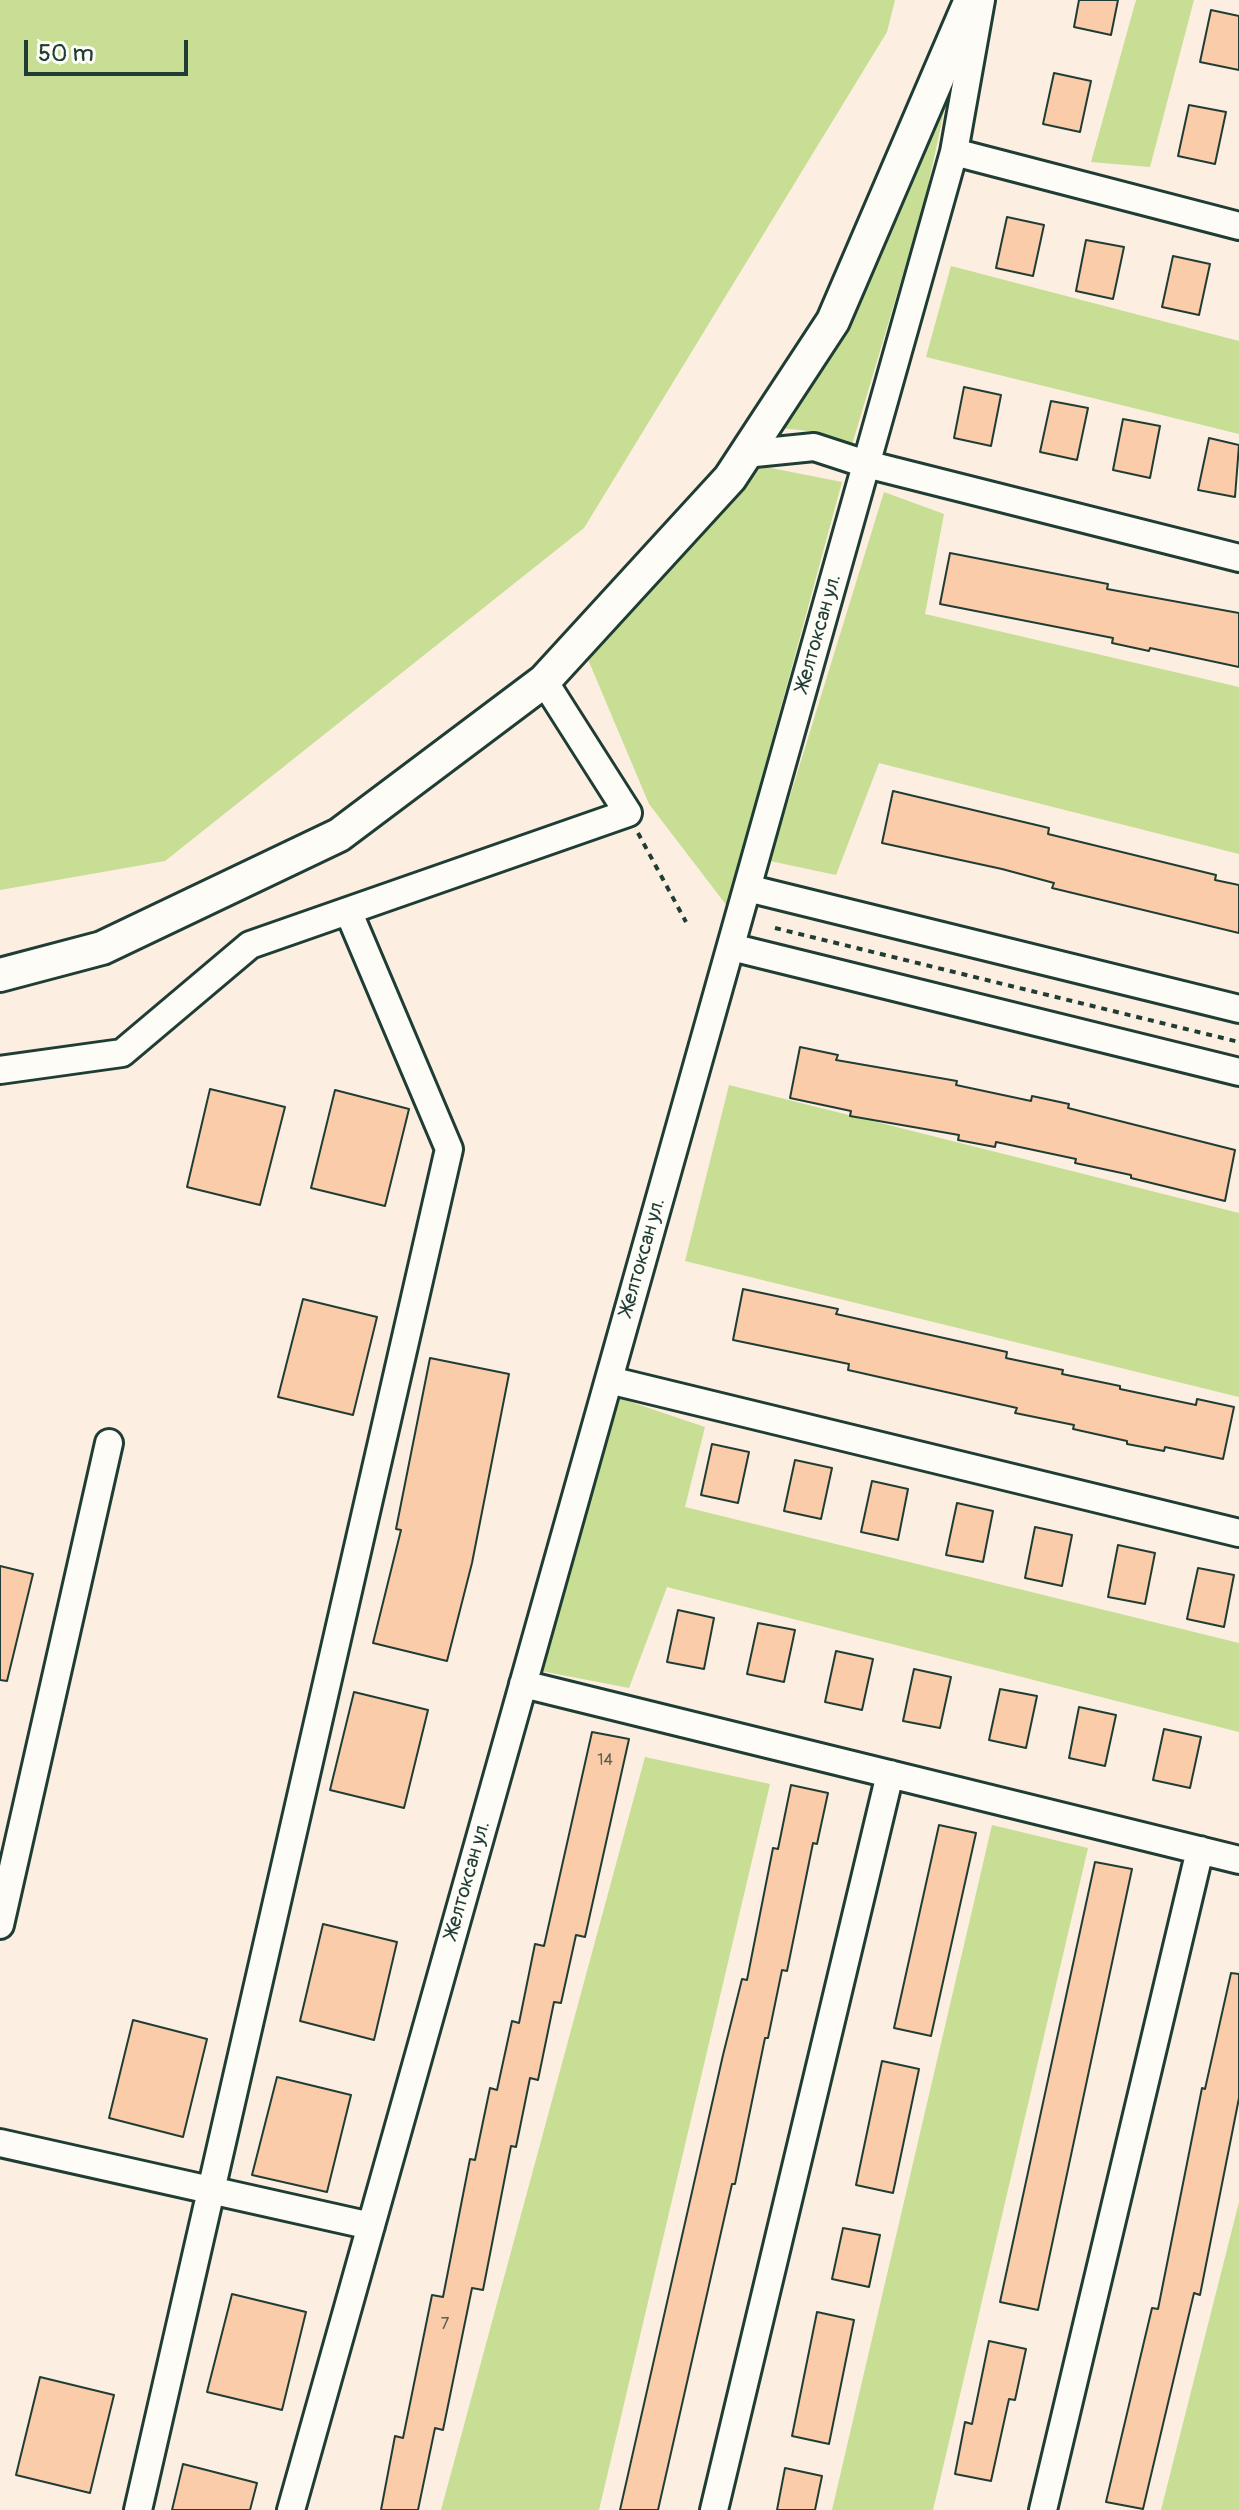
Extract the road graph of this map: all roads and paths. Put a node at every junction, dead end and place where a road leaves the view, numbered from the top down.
1 (971, 0) edge
2 (981, 0) edge
3 (954, 152) junction
4 (1239, 226) edge
5 (745, 454) junction
6 (866, 464) junction
7 (1239, 558) edge
8 (544, 681) junction
9 (628, 813) junction
10 (747, 888) junction
11 (349, 913) junction
12 (686, 922) dead end
13 (891, 924) junction
14 (775, 928) dead end
15 (731, 947) junction
16 (884, 955) junction
17 (1080, 970) junction
18 (0, 975) edge
19 (877, 983) junction
20 (1073, 1001) junction
21 (1239, 1009) edge
22 (1066, 1030) junction
23 (1239, 1042) edge
24 (0, 1070) edge
25 (1239, 1072) edge
26 (609, 1380) junction
27 (109, 1443) dead end
28 (1239, 1533) edge
29 (523, 1684) junction
30 (890, 1774) junction
31 (1200, 1850) junction
32 (1239, 1860) edge
33 (0, 1925) edge
34 (0, 2143) edge
35 (211, 2190) junction
36 (371, 2226) junction
37 (138, 2510) edge
38 (291, 2510) edge
39 (714, 2510) edge
40 (1043, 2510) edge

1 - 5 main road
2 - 3 street, Желтоксан ул.
3 - 4 street
3 - 6 street, Желтоксан ул.
5 - 6 street
5 - 8 main road
6 - 7 street
6 - 10 street, Желтоксан ул.
8 - 9 street
8 - 18 main road
9 - 11 street
9 - 12 path
10 - 13 street
10 - 15 street, Желтоксан ул.
11 - 24 street
11 - 35 street
13 - 16 path
13 - 17 street
14 - 16 path
15 - 19 street
15 - 26 street, Желтоксан ул.
16 - 19 path
16 - 20 path
17 - 20 path
17 - 21 street
19 - 22 street
20 - 22 path
20 - 23 path
22 - 25 street
26 - 28 street
26 - 29 street, Желтоксан ул.
27 - 33 street
29 - 30 street
29 - 36 street, Желтоксан ул.
30 - 31 street
30 - 39 street
31 - 32 street
31 - 40 street
34 - 35 street
35 - 36 street
35 - 37 street
36 - 38 street, Желтоксан ул.

